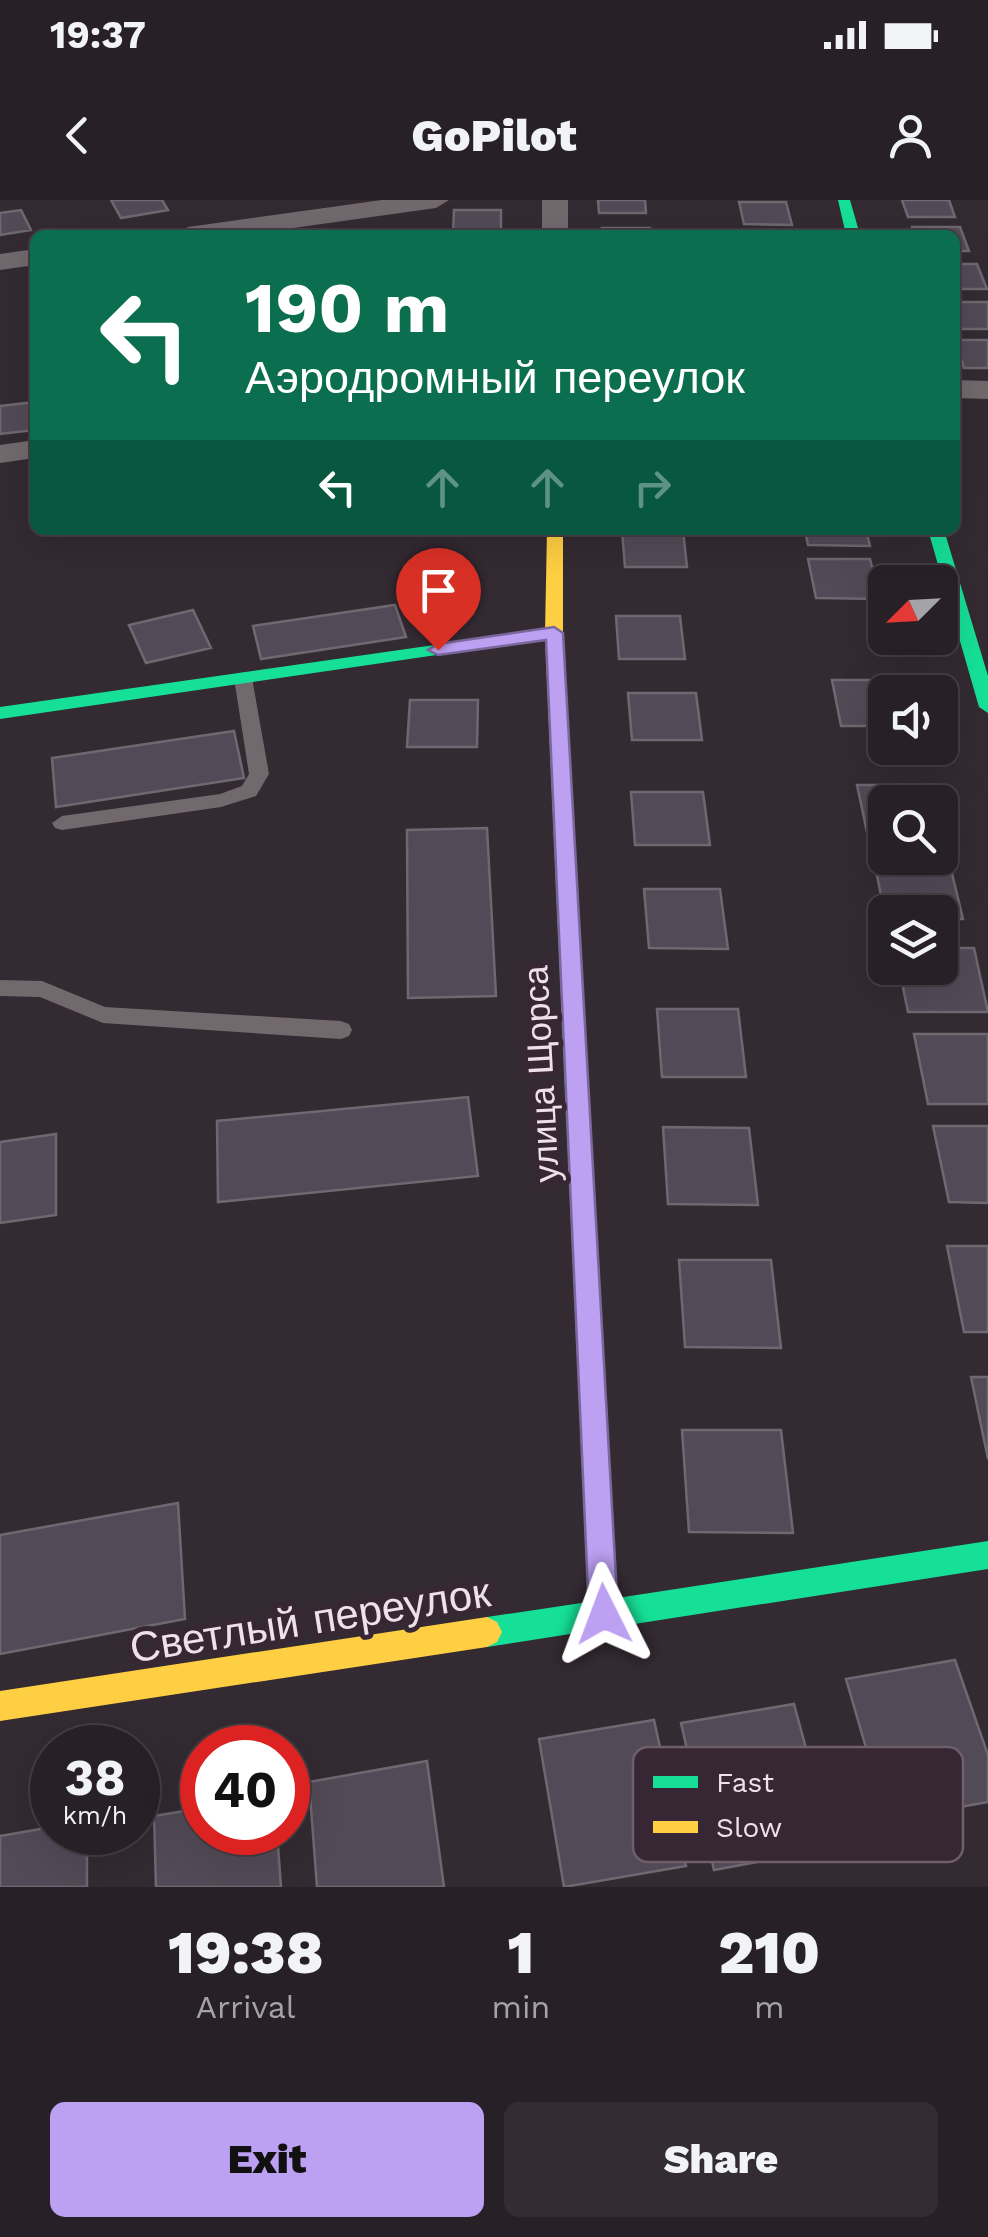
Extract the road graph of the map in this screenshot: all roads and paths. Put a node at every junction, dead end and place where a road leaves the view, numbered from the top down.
1 (436, 200) edge
2 (555, 200) edge
3 (844, 200) edge
4 (223, 230) edge
5 (555, 230) edge
6 (852, 230) edge
7 (30, 258) edge
8 (0, 262) edge
9 (960, 389) edge
10 (988, 390) edge
11 (30, 449) edge
12 (0, 454) edge
13 (555, 535) edge
14 (937, 535) edge
15 (554, 633) junction
16 (243, 678) junction
17 (988, 706) edge
18 (0, 713) edge
19 (62, 823) dead end
20 (0, 988) edge
21 (341, 1030) dead end
22 (988, 1555) edge
23 (604, 1614) junction
24 (0, 1706) edge

1 - 4 street
2 - 5 street
3 - 6 street
7 - 8 street
9 - 10 street
11 - 12 street
13 - 15 street, улица Щорса
14 - 17 street
15 - 16 street
15 - 23 street, улица Щорса
16 - 18 street
16 - 19 lane
20 - 21 lane
22 - 23 street, Светлый переулок
23 - 24 street, Светлый переулок

